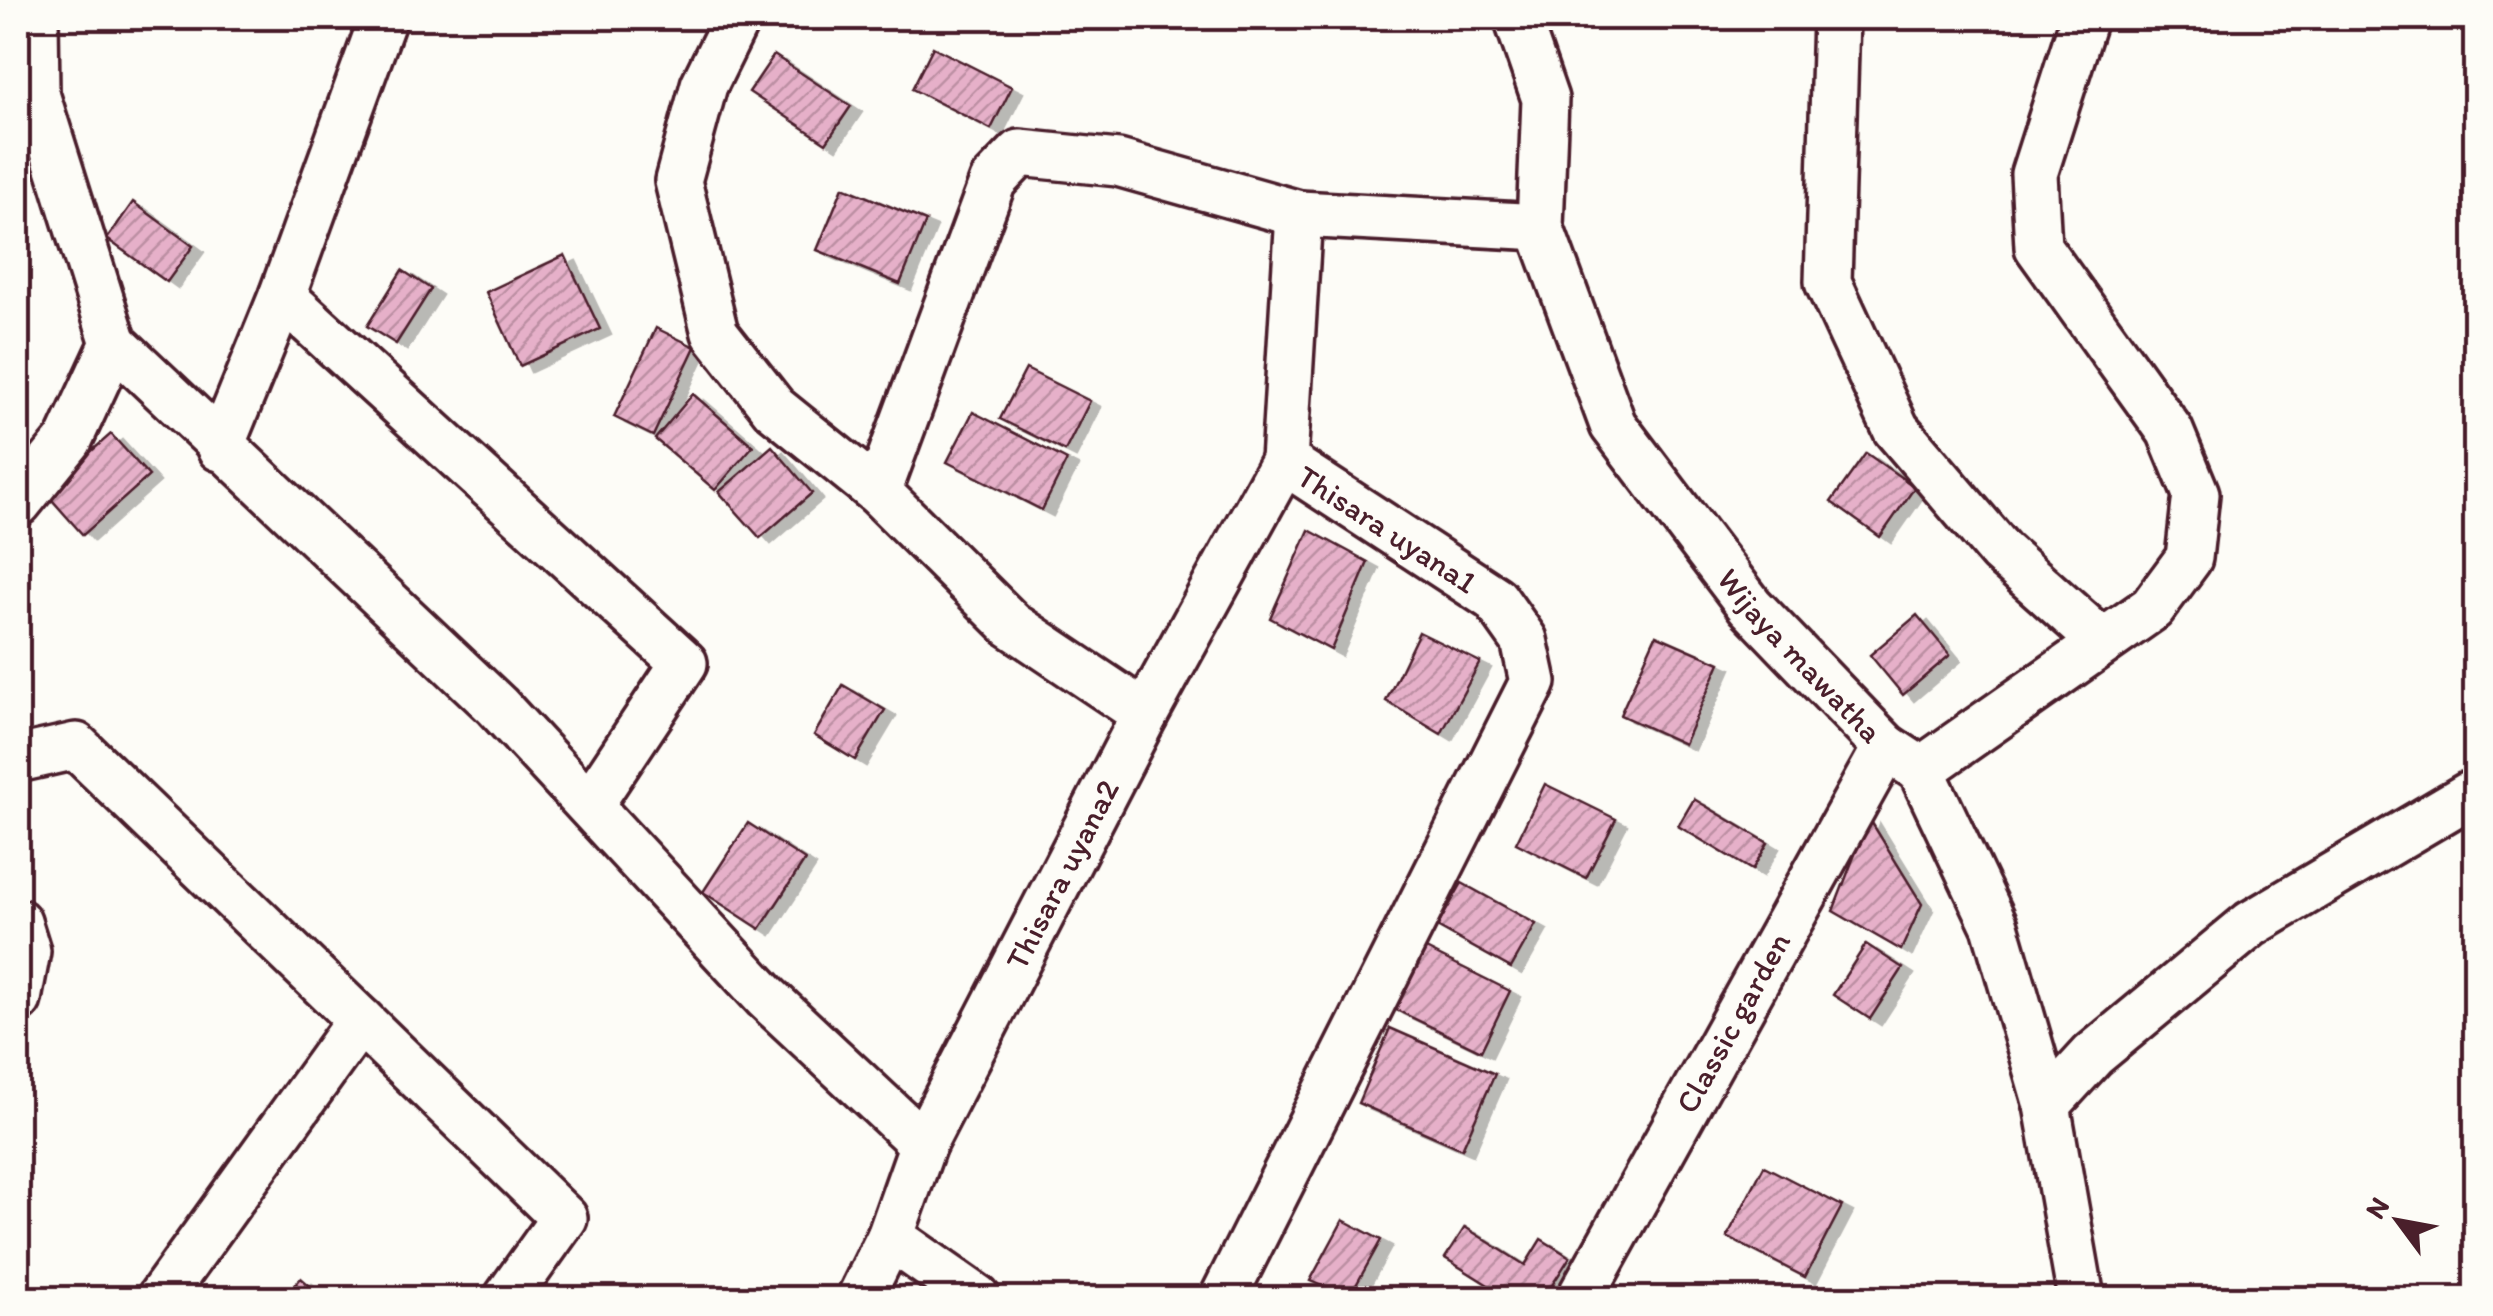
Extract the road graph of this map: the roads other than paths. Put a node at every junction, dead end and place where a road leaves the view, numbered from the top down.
1 (35, 18) edge
2 (383, 18) edge
3 (737, 18) edge
4 (1517, 18) edge
5 (1836, 18) edge
6 (2084, 18) edge
7 (1299, 214) junction
8 (1540, 227) junction
9 (282, 296) junction
10 (114, 343) junction
11 (220, 448) junction
12 (1284, 461) junction
13 (878, 492) junction
14 (18, 503) edge
15 (2102, 642) junction
16 (1145, 714) junction
17 (1903, 758) junction
18 (18, 759) edge
19 (2476, 791) edge
20 (590, 803) junction
21 (18, 922) edge
22 (18, 999) edge
23 (360, 1020) junction
24 (2047, 1106) junction
25 (923, 1144) junction
26 (890, 1237) junction
27 (160, 1298) edge
28 (506, 1298) edge
29 (860, 1298) edge
30 (978, 1298) edge
31 (1223, 1298) edge
32 (1580, 1298) edge
33 (2081, 1298) edge

1 - 10 street
2 - 9 street
3 - 13 street
4 - 8 street, Wijaya mawatha
5 - 15 street
6 - 15 street
7 - 8 street
7 - 12 street, Thisara uyana1
7 - 13 street
8 - 17 street, Wijaya mawatha
9 - 11 street
9 - 20 street
10 - 11 street
10 - 14 street
11 - 20 street
12 - 16 street, Thisara uyana2
12 - 31 street, Thisara uyana1
13 - 16 street
15 - 17 street
16 - 25 street, Thisara uyana2
17 - 24 street, Wijaya mawatha
17 - 32 street, Classic garden
18 - 23 street
19 - 24 street
20 - 25 street
21 - 22 street
23 - 27 street
23 - 28 street
24 - 33 street, Wijaya mawatha
25 - 26 street, Thisara uyana2
26 - 29 street, Thisara uyana2
26 - 30 street

